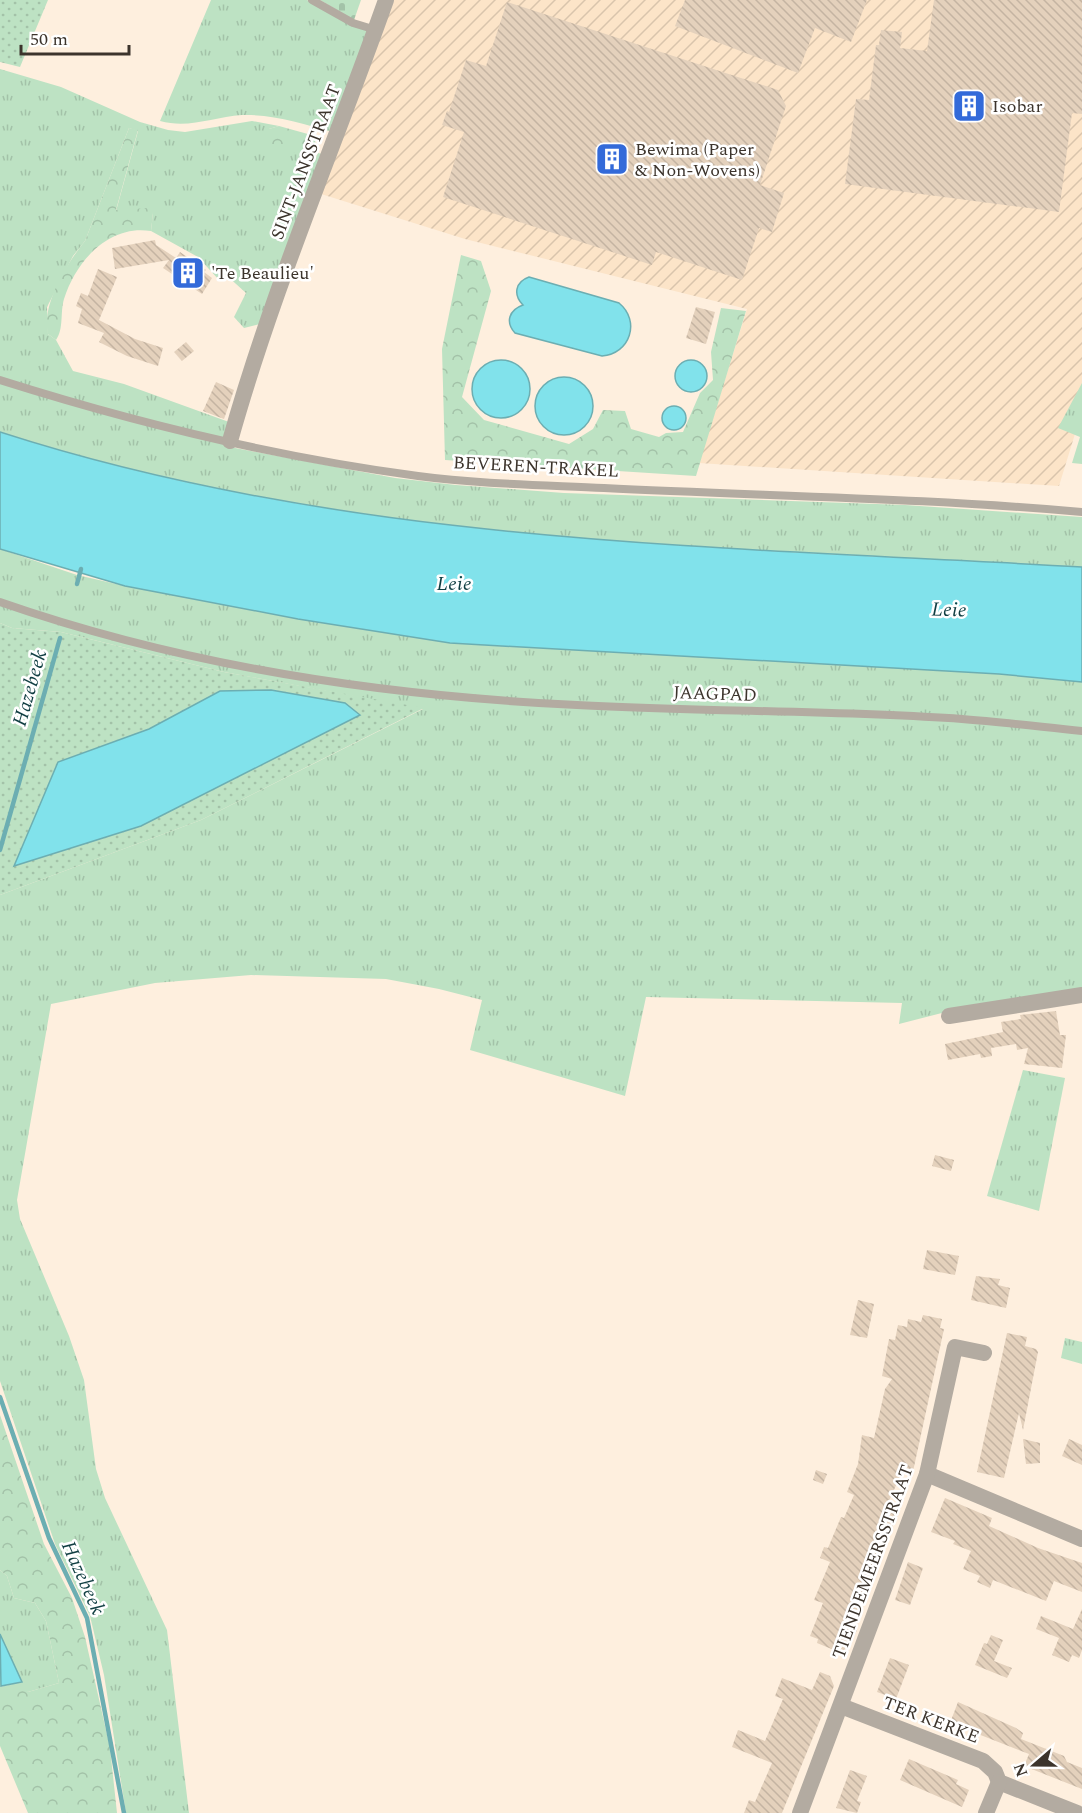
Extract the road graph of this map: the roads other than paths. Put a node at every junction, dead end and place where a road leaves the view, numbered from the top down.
1 (312, 0) edge
2 (386, 0) edge
3 (376, 30) junction
4 (0, 380) edge
5 (230, 441) junction
6 (1082, 512) edge
7 (0, 602) edge
8 (1082, 731) edge
9 (1082, 995) edge
10 (949, 1016) dead end
11 (984, 1353) dead end
12 (927, 1474) junction
13 (1082, 1539) edge
14 (841, 1706) junction
15 (999, 1782) junction
16 (800, 1813) edge
17 (986, 1813) edge
18 (1077, 1813) edge

1 - 3 lane
2 - 3 street, SINT-JANSSTRAAT
3 - 5 street, SINT-JANSSTRAAT
4 - 5 lane, BEVEREN-TRAKEL
5 - 6 lane, BEVEREN-TRAKEL
7 - 8 lane, JAAGPAD
9 - 10 street
11 - 12 street, TIENDEMEERSSTRAAT
12 - 13 street
12 - 14 street, TIENDEMEERSSTRAAT
14 - 15 street, TER KERKE
14 - 16 street, TIENDEMEERSSTRAAT
15 - 17 street
15 - 18 street, TER KERKE

